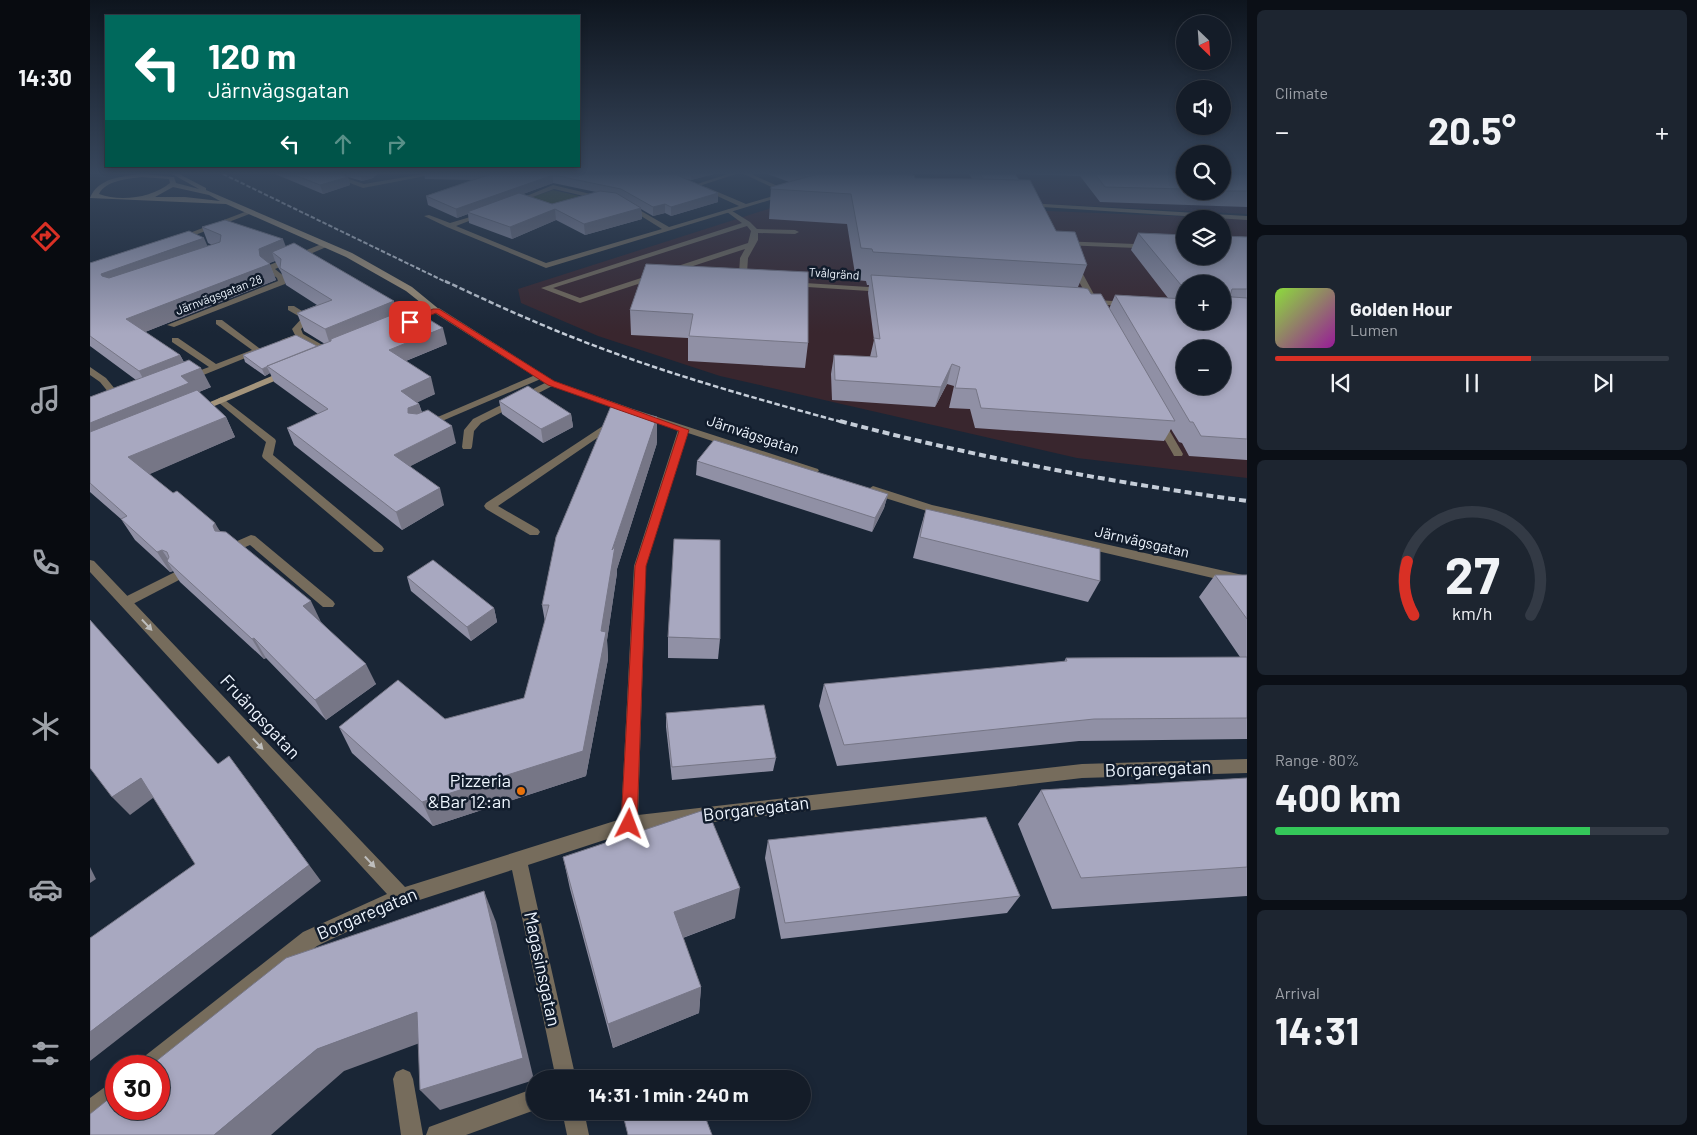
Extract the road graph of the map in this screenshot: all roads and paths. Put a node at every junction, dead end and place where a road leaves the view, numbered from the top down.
1 (210, 227) edge
2 (285, 227) edge
3 (451, 227) edge
4 (672, 227) edge
5 (736, 227) edge
6 (751, 227) edge
7 (668, 228) joint
8 (755, 232) junction
9 (795, 232) dead end
10 (199, 244) edge
11 (327, 245) junction
12 (751, 245) junction
13 (1176, 248) edge
14 (760, 282) edge
15 (786, 284) edge
16 (889, 290) edge
17 (1140, 304) edge
18 (291, 308) dead end
19 (436, 310) junction
20 (219, 322) dead end
21 (171, 325) dead end
22 (401, 325) edge
23 (300, 336) junction
24 (175, 340) dead end
25 (267, 348) junction
26 (332, 354) edge
27 (215, 367) junction
28 (298, 368) edge
29 (90, 370) edge
30 (540, 376) junction
31 (176, 382) edge
32 (551, 383) junction
33 (221, 400) junction
34 (122, 403) edge
35 (629, 411) junction
36 (1154, 412) edge
37 (186, 414) edge
38 (418, 428) edge
39 (684, 430) junction
40 (467, 447) dead end
41 (1178, 454) dead end
42 (826, 474) edge
43 (864, 486) edge
44 (534, 532) dead end
45 (232, 548) edge
46 (378, 549) dead end
47 (90, 564) edge
48 (175, 577) edge
49 (1247, 581) edge
50 (126, 602) junction
51 (328, 604) dead end
52 (1247, 766) edge
53 (629, 824) junction
54 (518, 860) junction
55 (402, 897) junction
56 (162, 1055) edge
57 (564, 1070) edge
58 (403, 1079) dead end
59 (105, 1100) edge
60 (526, 1102) edge
61 (90, 1112) edge
62 (575, 1120) edge
63 (412, 1135) edge
64 (437, 1135) edge
65 (578, 1135) edge

1 - 10 street
2 - 11 main road, Järnvägsgatan
3 - 7 street
4 - 7 street
5 - 12 street
6 - 8 street
8 - 9 street
8 - 12 street
11 - 19 main road, Järnvägsgatan
11 - 21 street, Järnvägsgatan 28
12 - 14 street
13 - 17 street
15 - 16 street, Tvålgränd
18 - 23 street
19 - 22 main road
19 - 30 street, Järnvägsgatan
20 - 25 street
23 - 25 street
23 - 26 street
24 - 27 street
25 - 27 street
27 - 31 street
28 - 33 main road
29 - 34 street
30 - 32 street, Järnvägsgatan
30 - 38 street
32 - 35 street, Järnvägsgatan
32 - 40 street
33 - 37 main road
33 - 46 street
35 - 39 street, Järnvägsgatan
35 - 44 street
36 - 41 street
39 - 42 street, Järnvägsgatan
39 - 53 street
43 - 49 street, Järnvägsgatan
45 - 51 street
47 - 50 street, Fruängsgatan
48 - 50 street
50 -> 55 street, Fruängsgatan
52 - 53 street, Borgaregatan
53 - 54 street, Borgaregatan
54 - 55 street, Borgaregatan
54 - 57 street, Magasinsgatan
55 - 56 street, Borgaregatan
58 - 63 street
59 - 61 street
60 - 64 street
62 - 65 street

